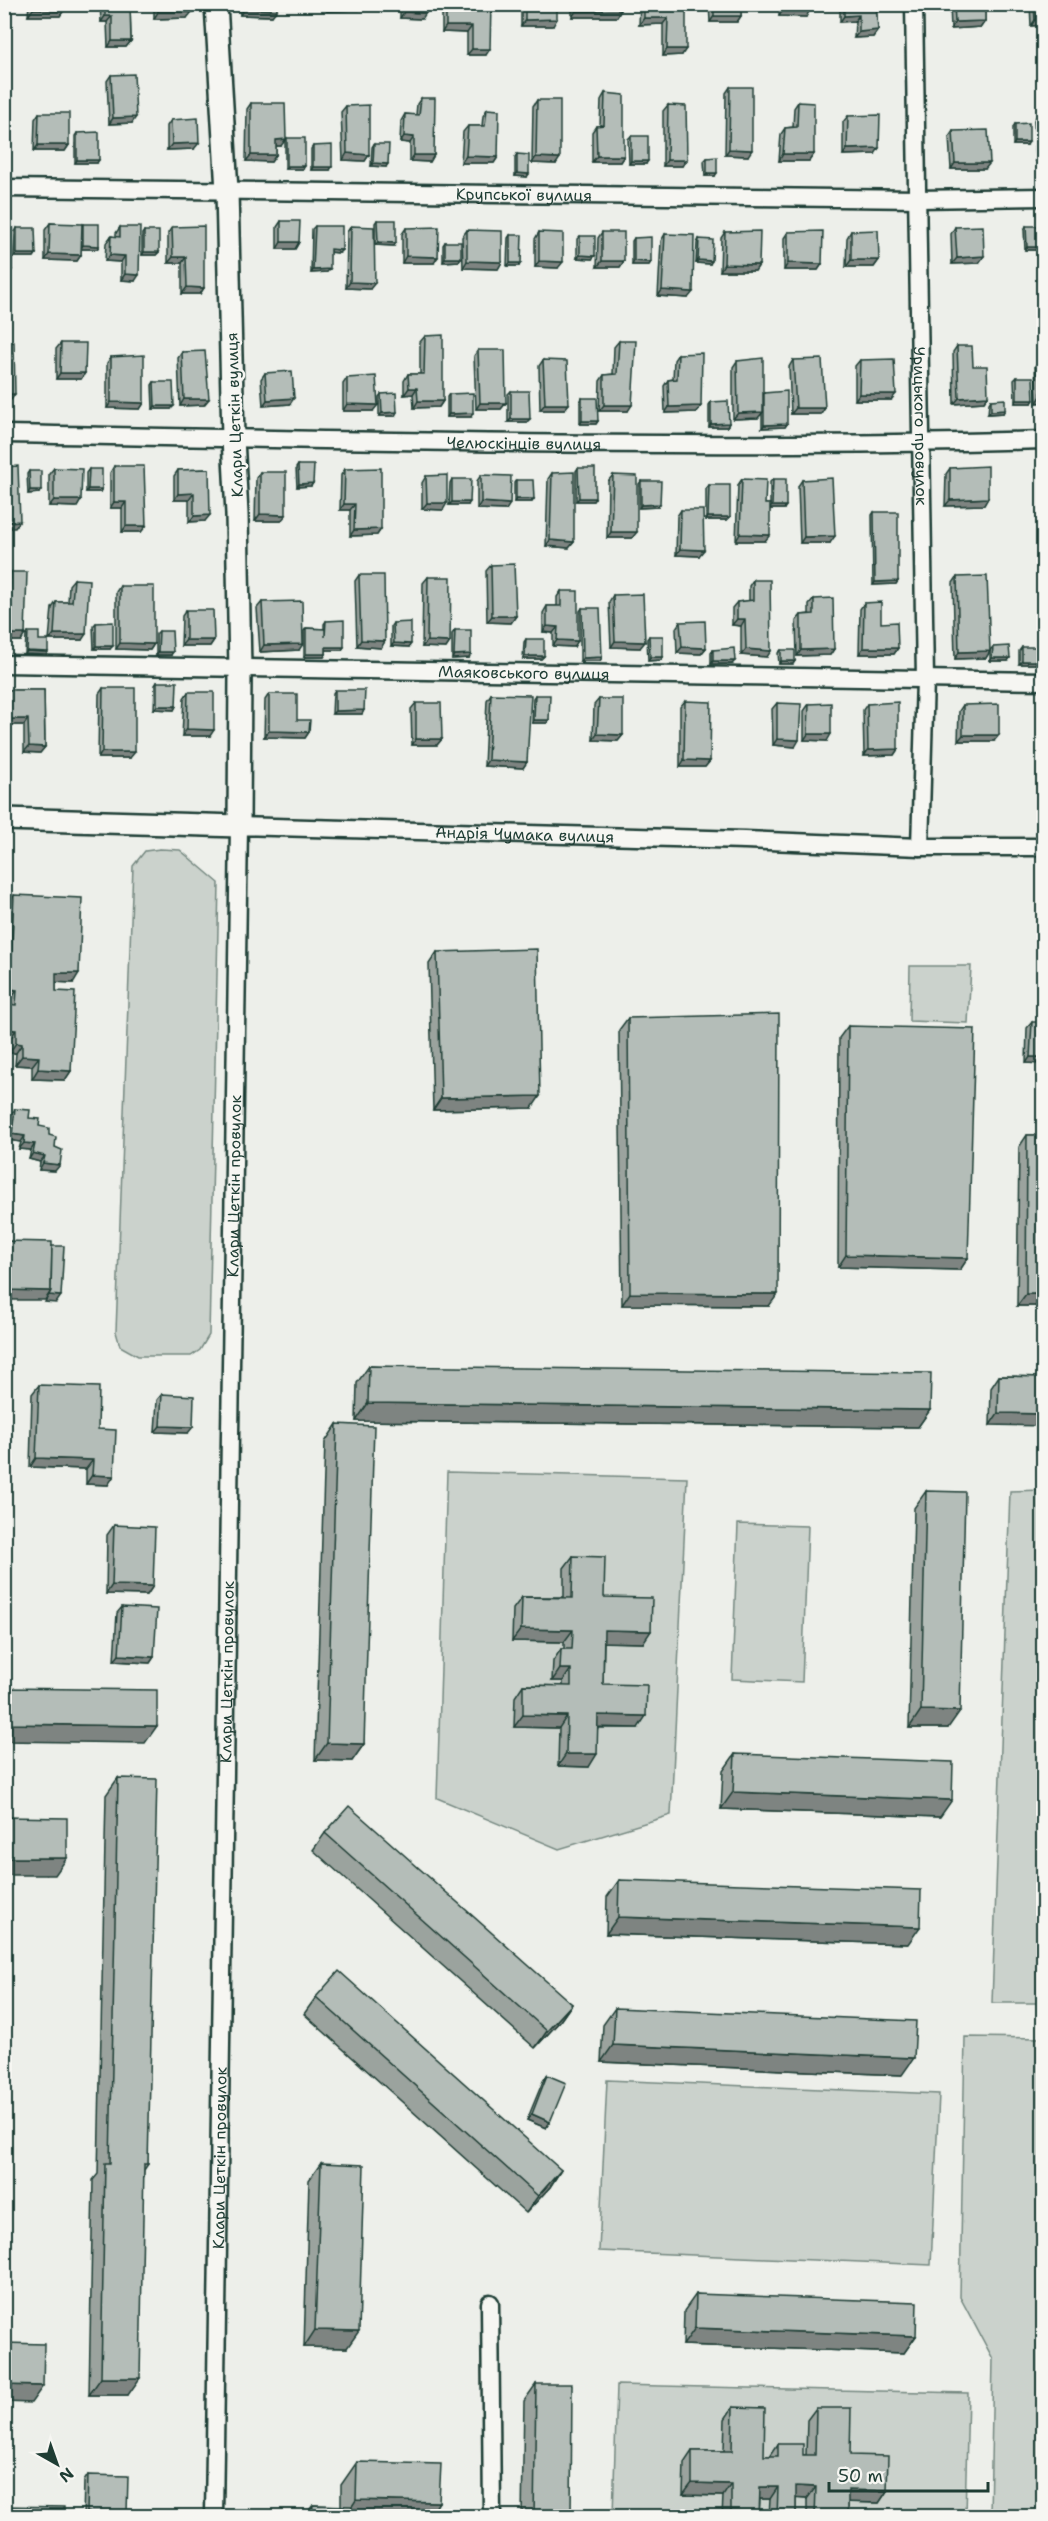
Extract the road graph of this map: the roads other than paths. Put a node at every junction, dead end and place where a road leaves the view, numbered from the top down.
1 (216, 4) edge
2 (914, 4) edge
3 (4, 188) edge
4 (227, 190) junction
5 (1044, 197) edge
6 (919, 199) junction
7 (4, 434) edge
8 (233, 438) junction
9 (1044, 440) edge
10 (920, 444) junction
11 (4, 664) edge
12 (240, 670) junction
13 (925, 679) junction
14 (1044, 681) edge
15 (4, 819) edge
16 (239, 826) junction
17 (920, 847) junction
18 (1044, 847) edge
19 (490, 2303) dead end
20 (214, 2517) edge
21 (492, 2517) edge

1 - 4 street, Клари Цеткін вулиця
2 - 6 street, Урицького провулок
3 - 4 street, Крупської вулиця
4 - 6 street, Крупської вулиця
4 - 8 street, Клари Цеткін вулиця
5 - 6 street, Крупської вулиця
6 - 10 street, Урицького провулок
7 - 8 street, Челюскінців вулиця
8 - 10 street, Челюскінців вулиця
8 - 12 street, Клари Цеткін вулиця
9 - 10 street, Челюскінців вулиця
10 - 13 street, Урицького провулок
11 - 12 street, Маяковського вулиця
12 - 13 street, Маяковського вулиця
12 - 16 street, Клари Цеткін вулиця
13 - 14 street, Маяковського вулиця
13 - 17 street, Урицького провулок
15 - 16 street, Андрія Чумака вулиця
16 - 17 street, Андрія Чумака вулиця
16 - 20 street, Клари Цеткін провулок
17 - 18 street, Андрія Чумака вулиця
19 - 21 street

